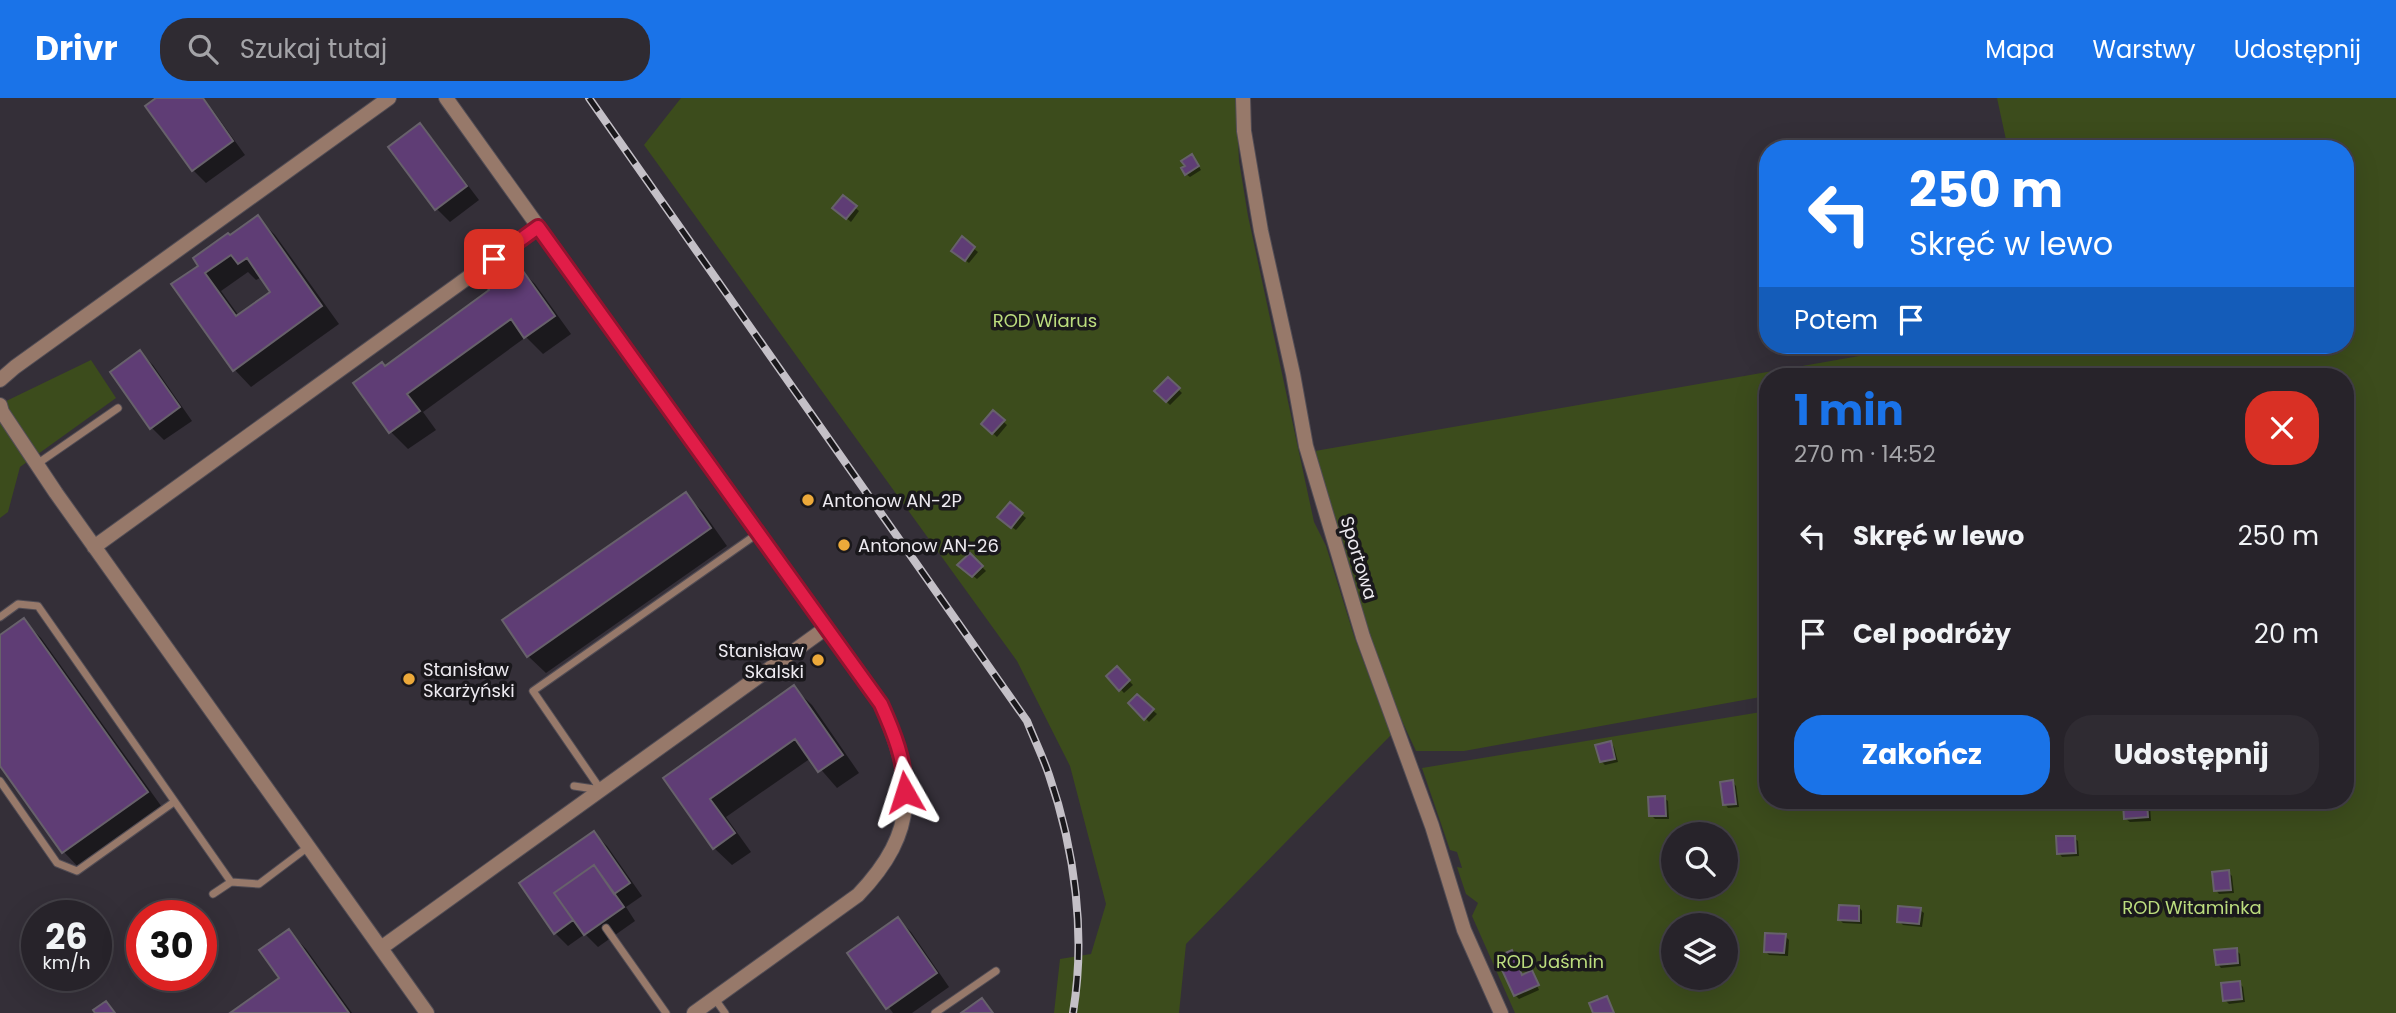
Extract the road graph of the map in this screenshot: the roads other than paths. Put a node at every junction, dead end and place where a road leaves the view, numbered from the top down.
1 (389, 98) edge
2 (446, 98) edge
3 (1243, 98) edge
4 (538, 227) junction
5 (3, 372) edge
6 (0, 405) edge
7 (118, 408) dead end
8 (37, 464) junction
9 (757, 534) junction
10 (94, 547) junction
11 (0, 617) edge
12 (826, 628) junction
13 (0, 781) edge
14 (574, 786) dead end
15 (601, 790) junction
16 (174, 802) junction
17 (308, 847) junction
18 (231, 882) junction
19 (213, 894) dead end
20 (606, 928) dead end
21 (381, 948) junction
22 (996, 971) dead end
23 (715, 998) junction
24 (427, 1013) edge
25 (666, 1013) edge
26 (694, 1013) edge
27 (725, 1013) edge
28 (935, 1013) edge
29 (1501, 1013) edge

1 - 5 street
2 - 4 street
3 - 29 street, Sportowa
4 - 9 street
4 - 10 street
6 - 8 street
7 - 8 lane
8 - 10 street
9 - 12 street
9 - 15 lane
10 - 17 street
11 - 16 lane
12 - 15 street
12 - 23 street
13 - 16 lane
14 - 15 lane
15 - 21 street
16 - 18 lane
17 - 18 lane
17 - 21 street
18 - 19 lane
20 - 25 lane
21 - 24 street
22 - 28 lane
23 - 26 street
23 - 27 lane

